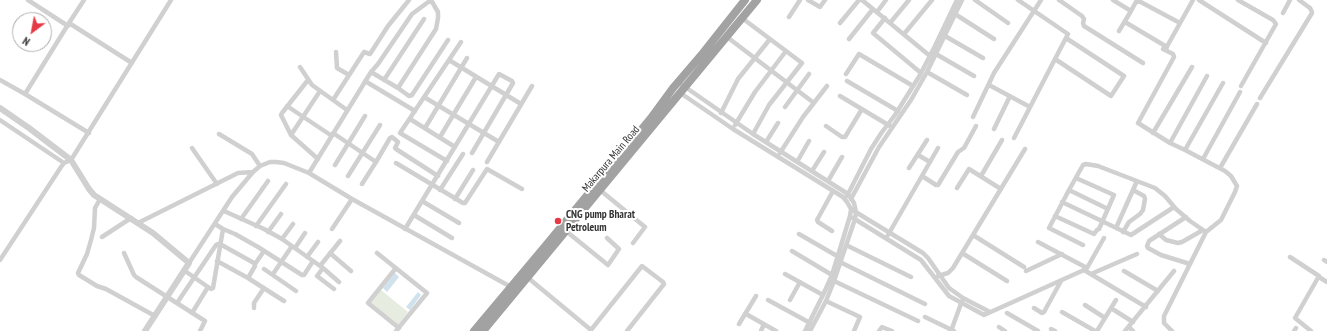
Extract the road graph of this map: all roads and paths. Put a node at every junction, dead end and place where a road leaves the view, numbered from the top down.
1 (28, 0) edge
2 (84, 0) edge
3 (171, 0) edge
4 (409, 0) edge
5 (431, 0) edge
6 (745, 0) edge
7 (756, 0) edge
8 (800, 0) edge
9 (808, 0) edge
10 (825, 0) edge
11 (859, 0) edge
12 (862, 0) edge
13 (886, 0) edge
14 (909, 0) edge
15 (932, 0) edge
16 (956, 0) edge
17 (962, 0) edge
18 (975, 0) edge
19 (1018, 0) edge
20 (1041, 0) edge
21 (1059, 0) edge
22 (1113, 0) edge
23 (1137, 0) edge
24 (1192, 0) edge
25 (1199, 0) edge
26 (1238, 0) edge
27 (1290, 0) edge
28 (1299, 0) edge
29 (875, 10) junction
30 (1035, 11) junction
31 (1131, 11) junction
32 (954, 13) junction
33 (1283, 13) dead end
34 (789, 17) dead end
35 (742, 18) junction
36 (885, 18) junction
37 (424, 19) dead end
38 (1125, 22) junction
39 (840, 23) dead end
40 (890, 23) junction
41 (1008, 23) dead end
42 (1180, 23) junction
43 (68, 25) junction
44 (1119, 31) dead end
45 (904, 34) junction
46 (945, 36) junction
47 (727, 37) junction
48 (849, 38) dead end
49 (1066, 38) junction
50 (770, 39) junction
51 (994, 39) dead end
52 (448, 40) dead end
53 (461, 42) dead end
54 (1266, 43) junction
55 (1165, 48) junction
56 (786, 51) junction
57 (336, 52) dead end
58 (936, 54) junction
59 (930, 56) junction
60 (468, 58) dead end
61 (754, 58) junction
62 (983, 58) dead end
63 (1055, 59) junction
64 (449, 60) junction
65 (132, 63) junction
66 (1143, 63) dead end
67 (1192, 66) dead end
68 (300, 67) dead end
69 (461, 67) junction
70 (770, 70) junction
71 (371, 72) junction
72 (927, 72) junction
73 (921, 73) junction
74 (809, 74) dead end
75 (846, 74) dead end
76 (349, 75) junction
77 (974, 76) dead end
78 (1207, 76) dead end
79 (476, 77) junction
80 (0, 80) edge
81 (308, 80) junction
82 (384, 80) junction
83 (365, 81) junction
84 (847, 82) dead end
85 (787, 83) junction
86 (1223, 83) dead end
87 (989, 85) junction
88 (491, 86) junction
89 (532, 86) dead end
90 (827, 86) dead end
91 (913, 86) junction
92 (1241, 86) dead end
93 (398, 88) junction
94 (679, 88) junction
95 (320, 90) junction
96 (797, 91) junction
97 (1240, 92) dead end
98 (25, 94) junction
99 (506, 95) junction
100 (967, 95) dead end
101 (840, 96) dead end
102 (1010, 96) junction
103 (424, 97) junction
104 (909, 98) junction
105 (1260, 98) dead end
106 (333, 100) junction
107 (814, 103) junction
108 (521, 104) junction
109 (1256, 104) dead end
110 (287, 106) junction
111 (438, 106) junction
112 (784, 107) dead end
113 (1030, 107) junction
114 (0, 108) edge
115 (862, 109) junction
116 (347, 110) junction
117 (415, 111) junction
118 (898, 111) junction
119 (721, 113) junction
120 (453, 115) junction
121 (303, 116) junction
122 (365, 116) dead end
123 (973, 117) dead end
124 (410, 119) junction
125 (0, 120) edge
126 (737, 123) junction
127 (778, 123) dead end
128 (380, 125) dead end
129 (468, 125) junction
130 (826, 126) dead end
131 (890, 126) junction
132 (976, 126) dead end
133 (425, 128) junction
134 (733, 129) junction
135 (994, 129) dead end
136 (88, 133) junction
137 (484, 133) junction
138 (1154, 133) junction
139 (219, 134) dead end
140 (752, 134) junction
141 (291, 135) junction
142 (332, 135) junction
143 (440, 138) junction
144 (1014, 138) dead end
145 (927, 140) dead end
146 (1002, 140) dead end
147 (498, 142) junction
148 (766, 142) junction
149 (809, 142) dead end
150 (348, 143) junction
151 (1170, 143) junction
152 (455, 147) junction
153 (192, 148) dead end
154 (938, 148) dead end
155 (1025, 149) dead end
156 (1185, 150) junction
157 (781, 152) junction
158 (824, 152) dead end
159 (362, 153) junction
160 (472, 153) dead end
161 (463, 154) dead end
162 (918, 155) junction
163 (778, 157) junction
164 (842, 157) dead end
165 (318, 159) junction
166 (1202, 159) junction
167 (71, 160) junction
168 (447, 161) junction
169 (376, 162) junction
170 (487, 162) dead end
171 (797, 162) junction
172 (930, 162) junction
173 (64, 163) junction
174 (396, 163) dead end
175 (335, 165) dead end
176 (260, 166) junction
177 (910, 168) dead end
178 (1220, 168) junction
179 (473, 170) dead end
180 (812, 171) junction
181 (253, 172) junction
182 (309, 174) junction
183 (348, 176) dead end
184 (438, 176) junction
185 (922, 176) junction
186 (981, 176) junction
187 (1076, 178) junction
188 (268, 181) dead end
189 (828, 181) junction
190 (1137, 181) junction
191 (217, 184) junction
192 (286, 184) dead end
193 (362, 184) dead end
194 (432, 185) junction
195 (957, 188) dead end
196 (522, 189) dead end
197 (1001, 189) junction
198 (440, 190) junction
199 (600, 190) junction
200 (1069, 190) junction
201 (1133, 190) junction
202 (833, 191) junction
203 (850, 196) junction
204 (100, 199) junction
205 (352, 199) junction
206 (455, 199) junction
207 (422, 201) junction
208 (846, 201) junction
209 (1062, 202) junction
210 (1174, 207) junction
211 (1108, 208) junction
212 (851, 209) junction
213 (224, 211) junction
214 (856, 212) junction
215 (281, 214) dead end
216 (414, 215) junction
217 (850, 216) junction
218 (1055, 216) junction
219 (1186, 217) junction
220 (131, 218) junction
221 (241, 219) junction
222 (855, 219) junction
223 (1102, 222) junction
224 (138, 223) junction
225 (459, 223) dead end
226 (215, 224) junction
227 (294, 224) dead end
228 (256, 226) junction
229 (1116, 228) junction
230 (223, 229) junction
231 (332, 229) dead end
232 (405, 229) junction
233 (566, 231) junction
234 (832, 231) dead end
235 (1204, 231) junction
236 (268, 232) junction
237 (1123, 232) junction
238 (889, 233) junction
239 (305, 234) dead end
240 (799, 234) dead end
241 (1159, 234) junction
242 (973, 235) junction
243 (102, 237) dead end
244 (452, 238) dead end
245 (607, 238) dead end
246 (886, 238) junction
247 (1104, 238) dead end
248 (282, 240) junction
249 (340, 241) dead end
250 (318, 242) dead end
251 (1038, 242) dead end
252 (633, 243) dead end
253 (220, 244) junction
254 (846, 245) junction
255 (910, 245) junction
256 (1083, 245) dead end
257 (293, 247) junction
258 (264, 251) junction
259 (792, 251) dead end
260 (907, 251) junction
261 (124, 253) dead end
262 (330, 253) junction
263 (377, 253) dead end
264 (962, 253) junction
265 (1062, 254) junction
266 (1137, 254) dead end
267 (837, 256) junction
268 (308, 257) junction
269 (1290, 258) dead end
270 (0, 260) edge
271 (217, 261) junction
272 (313, 261) junction
273 (281, 262) junction
274 (840, 262) junction
275 (189, 263) junction
276 (255, 264) junction
277 (1190, 264) junction
278 (321, 267) junction
279 (396, 268) junction
280 (264, 269) dead end
281 (1086, 269) junction
282 (185, 271) junction
283 (352, 271) dead end
284 (1124, 271) dead end
285 (1174, 271) dead end
286 (273, 274) junction
287 (785, 274) dead end
288 (1091, 274) junction
289 (832, 275) junction
290 (941, 276) junction
291 (194, 277) junction
292 (528, 277) junction
293 (911, 277) dead end
294 (935, 277) junction
295 (1319, 277) junction
296 (248, 278) junction
297 (1061, 280) junction
298 (834, 281) junction
299 (1007, 281) dead end
300 (339, 282) dead end
301 (800, 282) junction
302 (1327, 282) edge
303 (208, 287) junction
304 (264, 288) junction
305 (514, 288) junction
306 (334, 289) dead end
307 (296, 291) dead end
308 (1158, 291) junction
309 (824, 295) junction
310 (756, 296) dead end
311 (168, 297) junction
312 (963, 298) junction
313 (768, 300) dead end
314 (790, 300) dead end
315 (1116, 300) dead end
316 (826, 301) junction
317 (284, 302) dead end
318 (177, 303) junction
319 (961, 303) junction
320 (925, 304) dead end
321 (1085, 306) dead end
322 (1146, 306) junction
323 (254, 308) dead end
324 (1034, 308) dead end
325 (1114, 310) dead end
326 (990, 312) junction
327 (1062, 312) dead end
328 (192, 313) junction
329 (1007, 313) dead end
330 (746, 314) junction
331 (155, 316) junction
332 (924, 317) dead end
333 (1105, 318) junction
334 (918, 322) dead end
335 (1133, 322) junction
336 (739, 324) dead end
337 (764, 324) junction
338 (811, 324) junction
339 (999, 327) dead end
340 (1127, 329) edge
341 (398, 330) edge
342 (145, 331) edge
343 (200, 331) edge
344 (474, 331) edge
345 (483, 331) edge
346 (591, 331) edge
347 (627, 331) edge
348 (761, 331) edge
349 (776, 331) edge
350 (805, 331) edge
351 (810, 331) edge
352 (854, 331) edge
353 (880, 331) edge
354 (892, 331) edge
355 (952, 331) edge
356 (1006, 331) edge
357 (1038, 331) edge
358 (1096, 331) edge
359 (1133, 331) edge
360 (1172, 331) edge
361 (1311, 331) edge

1 - 43 street
2 - 43 street
3 - 65 street
4 - 76 street
5 - 71 street
5 - 93 street
6 - 94 highway, Makarpura Main Road
7 - 35 highway, Makarpura Main Road
8 - 34 street
9 - 10 street
11 - 39 street
12 - 29 street
13 - 29 street
14 - 40 street
15 - 45 street
16 - 32 street
17 - 32 street
18 - 41 street
19 - 30 street
20 - 30 street
21 - 66 street
22 - 31 street
23 - 31 street
23 - 42 street
24 - 42 street
25 - 54 street
26 - 54 street
27 - 33 street
28 - 105 street
29 - 36 street
29 - 48 street
30 - 49 street
30 - 87 street
31 - 38 street
32 - 46 street
32 - 51 street
32 - 59 street
35 - 47 highway, Makarpura Main Road
35 - 50 street
36 - 40 street
36 - 73 street
37 - 82 street
38 - 44 street
38 - 55 street
40 - 45 street
42 - 55 street
43 - 65 street
43 - 98 street
45 - 59 street
46 - 58 street
46 - 62 street
47 - 61 street
47 - 94 highway, Makarpura Main Road
49 - 63 street
49 - 63 street
50 - 56 street
50 - 61 street
52 - 93 street
53 - 64 street
54 - 92 street
55 - 138 street
56 - 70 street
56 - 85 street
57 - 76 street
58 - 72 street
58 - 77 street
59 - 73 street
60 - 69 street
61 - 70 street
61 - 119 street
63 - 113 street
64 - 69 street
64 - 103 street
65 - 136 street
67 - 138 street
68 - 81 street
69 - 79 street
69 - 111 street
70 - 85 street
70 - 126 street
71 - 82 street
71 - 83 street
72 - 100 street
72 - 104 street
73 - 91 street
74 - 96 street
75 - 91 street
76 - 106 street
78 - 151 street
79 - 88 street
79 - 120 street
80 - 98 street
81 - 95 street
81 - 110 street
82 - 93 street
83 - 116 street
83 - 117 street
84 - 118 street
85 - 96 street
85 - 140 street
86 - 156 street
87 - 102 street
87 - 123 street
88 - 99 street
88 - 99 street
88 - 129 street
89 - 108 street
90 - 107 street
91 - 104 street
94 - 119 street
94 - 134 street
94 - 199 highway, Makarpura Main Road
94 - 305 highway, Makarpura Main Road
95 - 106 street
95 - 121 street
96 - 107 street
96 - 112 street
97 - 166 street
98 - 136 street
99 - 108 street
99 - 137 street
101 - 115 street
102 - 113 street
102 - 135 street
103 - 111 street
103 - 117 street
104 - 118 street
104 - 131 street
106 - 116 street
107 - 157 street
108 - 147 street
109 - 178 street
110 - 121 street
110 - 141 street
111 - 120 street
111 - 133 street
113 - 144 street
114 - 167 street
115 - 130 street
115 - 131 street
116 - 142 street
117 - 124 street
118 - 131 street
119 - 126 street
120 - 129 street
120 - 143 street
121 - 141 street
121 - 142 street
122 - 150 street
124 - 133 street
124 - 168 street
125 - 173 street
126 - 134 street
126 - 140 street
127 - 148 street
128 - 159 street
129 - 137 street
129 - 152 street
131 - 203 street
132 - 185 street
133 - 143 street
134 - 163 street
136 - 167 street
137 - 147 street
137 - 160 street
138 - 151 street
139 - 176 street
140 - 148 street
141 - 165 street
142 - 150 street
142 - 165 street
143 - 152 street
145 - 162 street
146 - 186 street
147 - 170 street
148 - 157 street
149 - 171 street
150 - 159 street
150 - 175 street
151 - 156 street
152 - 168 street
153 - 191 street
154 - 172 street
155 - 197 street
156 - 166 street
157 - 163 street
157 - 171 street
158 - 180 street
159 - 169 street
159 - 183 street
161 - 198 street
162 - 172 street
162 - 177 street
163 - 202 street
164 - 189 street
165 - 182 street
166 - 178 street
167 - 173 street
167 - 204 street
168 - 184 street
169 - 184 street
169 - 193 street
171 - 180 street
172 - 185 street
173 - 270 street
174 - 194 street
176 - 181 street
176 - 182 street
178 - 235 street
179 - 206 street
180 - 189 street
181 - 191 street
181 - 213 street
182 - 205 street
184 - 194 street
185 - 238 street
186 - 195 street
186 - 197 street
187 - 190 street
187 - 200 street
187 - 211 street
188 - 221 street
189 - 203 street
190 - 201 street
190 - 210 street
191 - 224 street
192 - 228 street
194 - 198 street
194 - 207 street
196 - 206 street
197 - 242 street
198 - 206 street
199 - 233 highway, Makarpura Main Road
199 - 252 street
200 - 209 street
200 - 211 street
201 - 229 street
201 - 237 street
202 - 208 street
202 - 234 street
203 - 208 street
203 - 214 street
204 - 220 street
204 - 331 street
205 - 231 street
205 - 232 street
207 - 216 street
207 - 225 street
208 - 212 street
209 - 218 street
209 - 223 street
210 - 219 street
210 - 237 street
211 - 223 street
212 - 214 street
212 - 217 street
213 - 221 street
213 - 226 street
214 - 222 street
214 - 238 street
215 - 236 street
216 - 232 street
216 - 244 street
217 - 222 street
217 - 267 street
218 - 223 street
218 - 256 street
219 - 235 street
219 - 241 street
220 - 224 street
220 - 243 street
221 - 228 street
222 - 246 street
222 - 254 street
223 - 229 street
224 - 275 street
226 - 230 street
226 - 275 street
227 - 248 street
228 - 236 street
229 - 237 street
230 - 253 street
230 - 258 street
232 - 305 street
233 - 245 street
233 - 292 highway, Makarpura Main Road
235 - 241 street
235 - 277 street
236 - 248 street
238 - 246 street
238 - 255 street
239 - 257 street
240 - 267 street
241 - 277 street
242 - 264 street
242 - 265 street
246 - 260 street
247 - 281 street
248 - 257 street
249 - 262 street
250 - 268 street
251 - 265 street
253 - 271 street
253 - 276 street
253 - 291 street
254 - 274 street
254 - 293 street
255 - 260 street
255 - 290 street
257 - 268 street
257 - 273 street
258 - 273 street
258 - 276 street
259 - 289 street
260 - 294 street
261 - 311 street
262 - 278 street
262 - 283 street
263 - 279 street
264 - 290 street
264 - 299 street
265 - 281 street
266 - 288 street
267 - 289 street
268 - 272 street
269 - 295 street
271 - 296 street
271 - 303 street
272 - 273 street
272 - 278 street
273 - 286 street
274 - 298 street
274 - 320 street
275 - 282 street
276 - 296 street
277 - 360 street
278 - 300 street
278 - 306 street
279 - 341 street
279 - 341 street
280 - 286 street
281 - 288 street
281 - 297 street
282 - 291 street
282 - 311 street
284 - 308 street
285 - 308 street
286 - 307 street
287 - 301 street
288 - 322 street
289 - 309 street
290 - 294 street
290 - 312 street
291 - 303 street
291 - 318 street
292 - 305 highway, Makarpura Main Road
292 - 346 street
294 - 319 street
295 - 302 street
295 - 361 street
296 - 304 street
297 - 324 street
297 - 326 street
298 - 316 street
298 - 334 street
301 - 309 street
301 - 314 street
303 - 328 street
304 - 317 street
304 - 323 street
305 - 344 highway, Makarpura Main Road
305 - 345 highway, Makarpura Main Road
308 - 322 street
309 - 338 street
310 - 330 street
311 - 318 street
311 - 331 street
312 - 319 street
312 - 326 street
313 - 338 street
315 - 333 street
316 - 338 street
316 - 352 street
318 - 328 street
319 - 326 street
319 - 355 street
321 - 333 street
322 - 335 street
325 - 335 street
327 - 358 street
328 - 343 street
329 - 357 street
330 - 336 street
330 - 337 street
331 - 342 street
332 - 355 street
333 - 358 street
335 - 340 street
337 - 348 street
337 - 349 street
338 - 350 street
338 - 351 street
339 - 356 street
340 - 359 street
346 - 347 street
353 - 354 street

